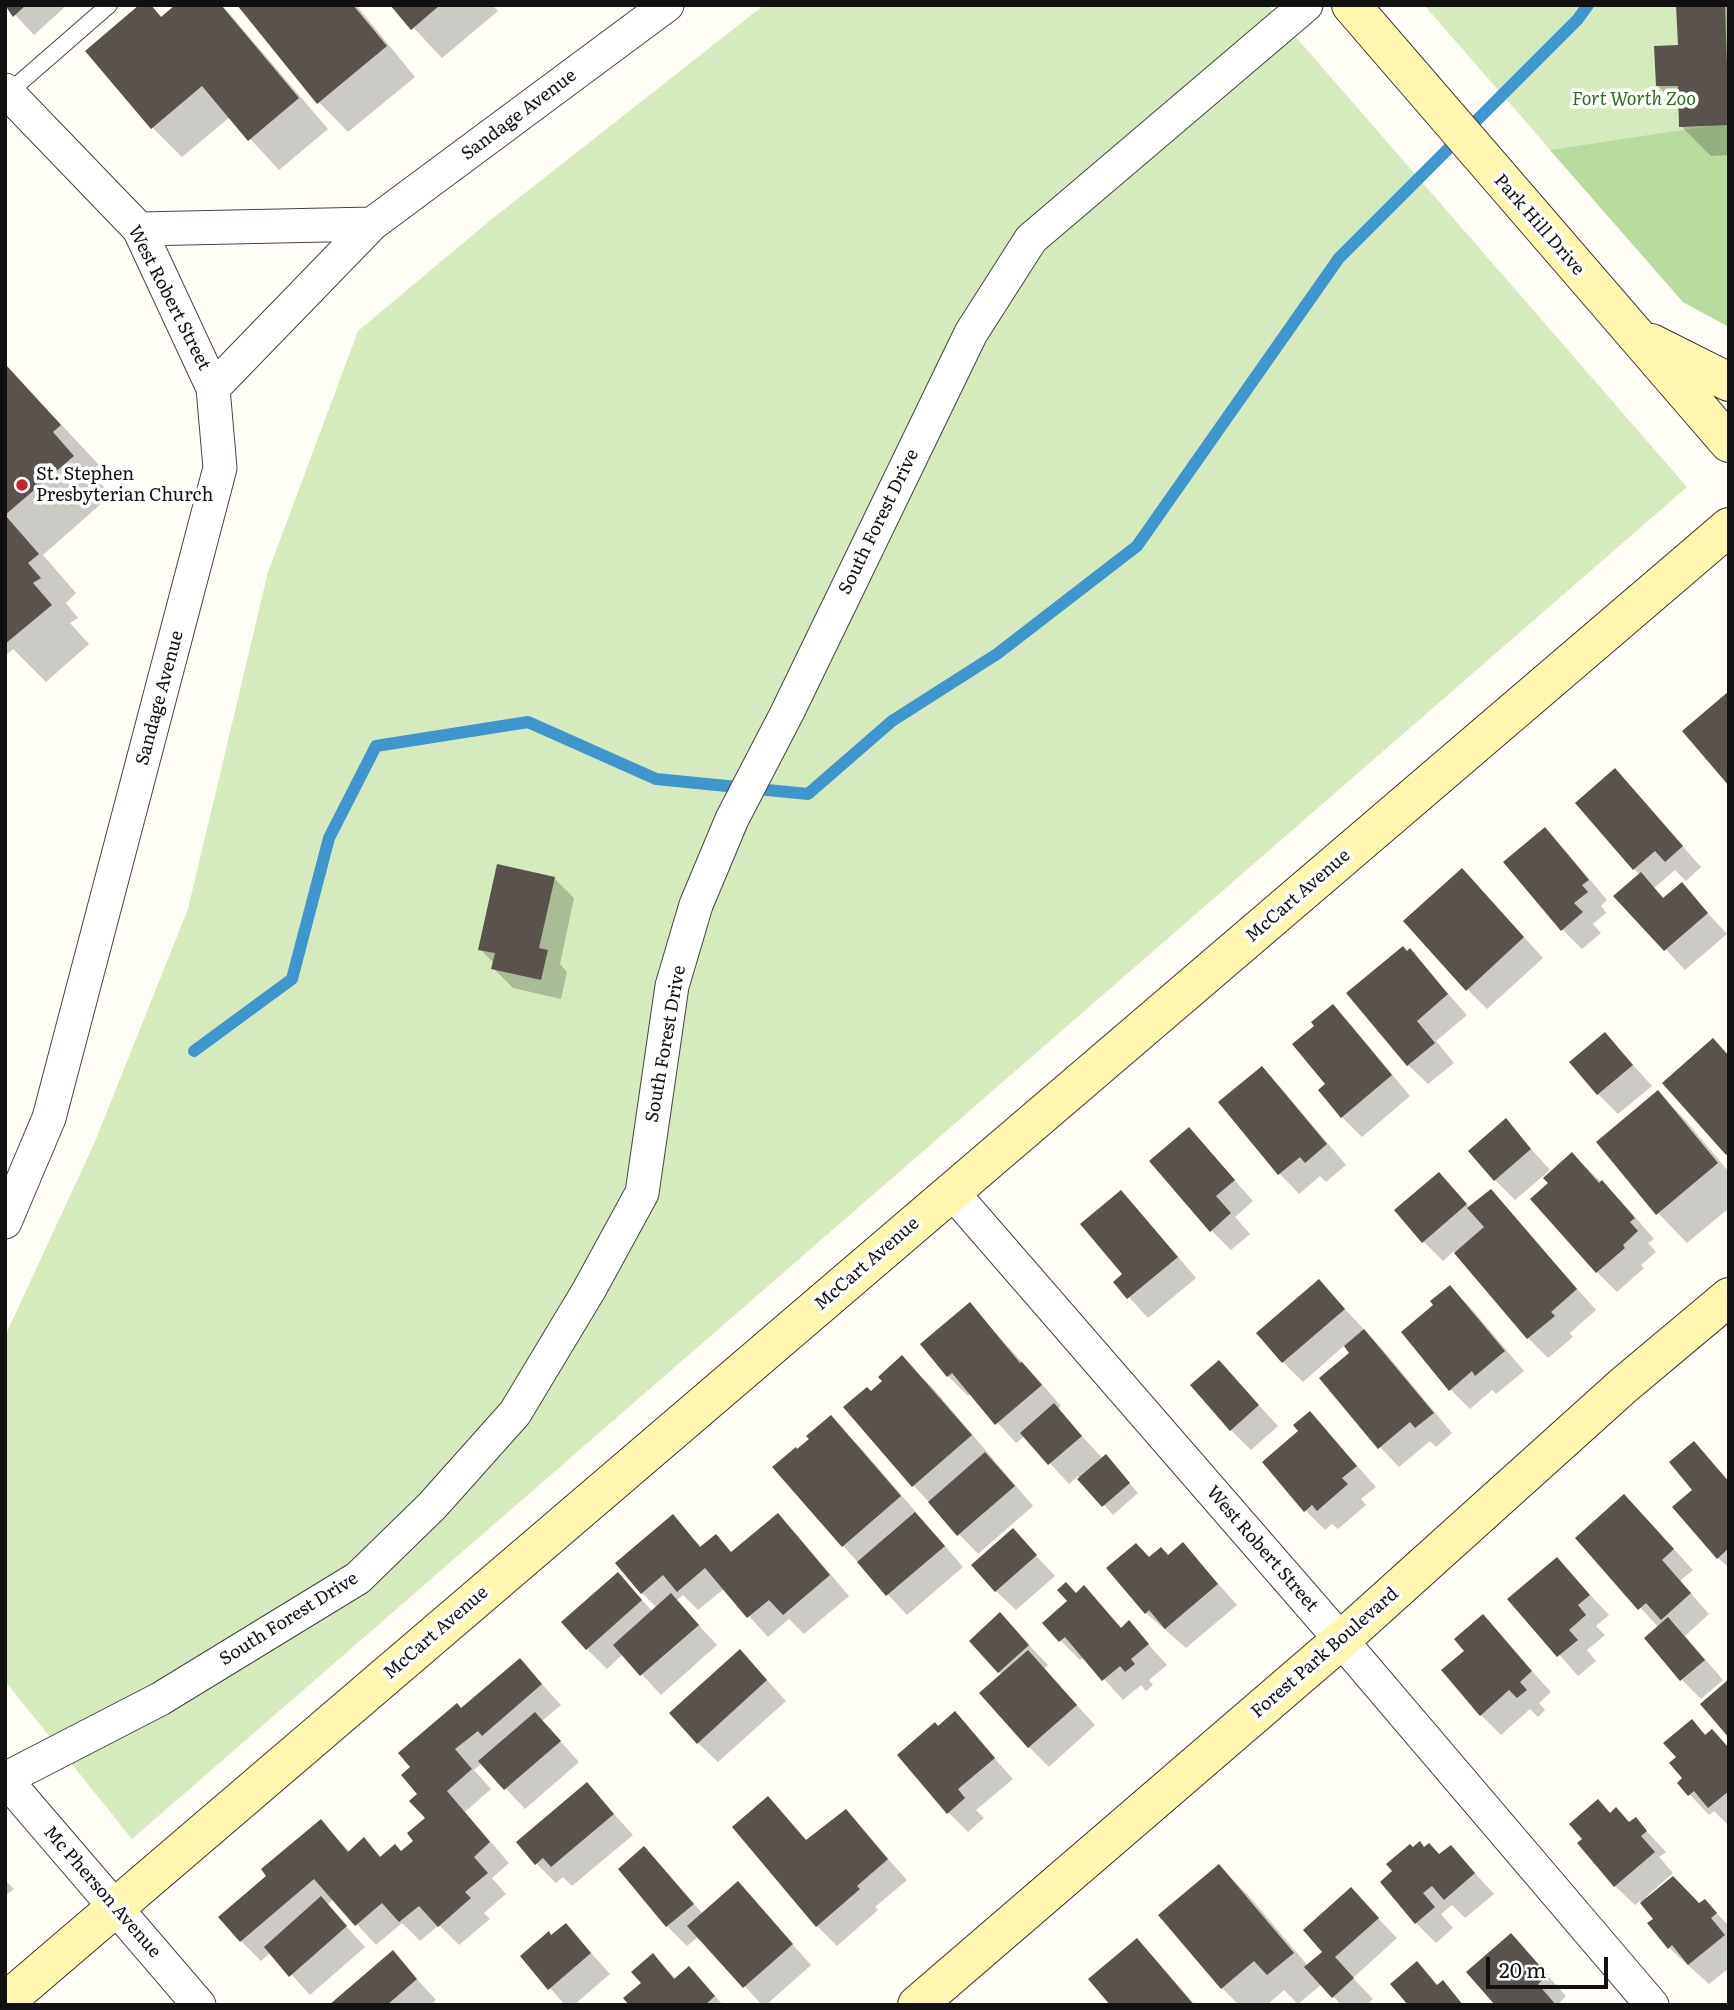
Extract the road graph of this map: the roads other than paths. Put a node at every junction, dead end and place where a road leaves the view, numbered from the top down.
1 (109, 5) edge
2 (667, 5) edge
3 (1306, 5) edge
4 (1351, 5) edge
5 (7, 91) edge
6 (372, 224) junction
7 (139, 229) junction
8 (1633, 334) junction
9 (1729, 382) edge
10 (213, 388) junction
11 (1729, 443) edge
12 (1729, 527) edge
13 (951, 1192) junction
14 (5, 1222) edge
15 (1729, 1297) edge
16 (1341, 1640) junction
17 (5, 1779) edge
18 (116, 1908) junction
19 (16, 2000) edge
20 (199, 2005) edge
21 (917, 2005) edge
22 (1652, 2005) edge

1 - 5 lane
2 - 6 street, Sandage Avenue
3 - 17 street, South Forest Drive
4 - 8 street, Park Hill Drive
5 - 7 street, West Robert Street
6 - 7 street
6 - 10 street, Sandage Avenue
7 - 10 street, West Robert Street
8 - 9 street
8 - 11 street, Park Hill Drive
10 - 14 street, Sandage Avenue
12 - 13 street, McCart Avenue
13 - 16 street, West Robert Street
13 - 18 street, McCart Avenue
15 - 16 street, Forest Park Boulevard
16 - 21 street, Forest Park Boulevard
16 - 22 street, West Robert Street
17 - 18 street, Mc Pherson Avenue
18 - 19 street, McCart Avenue
18 - 20 street, Mc Pherson Avenue

